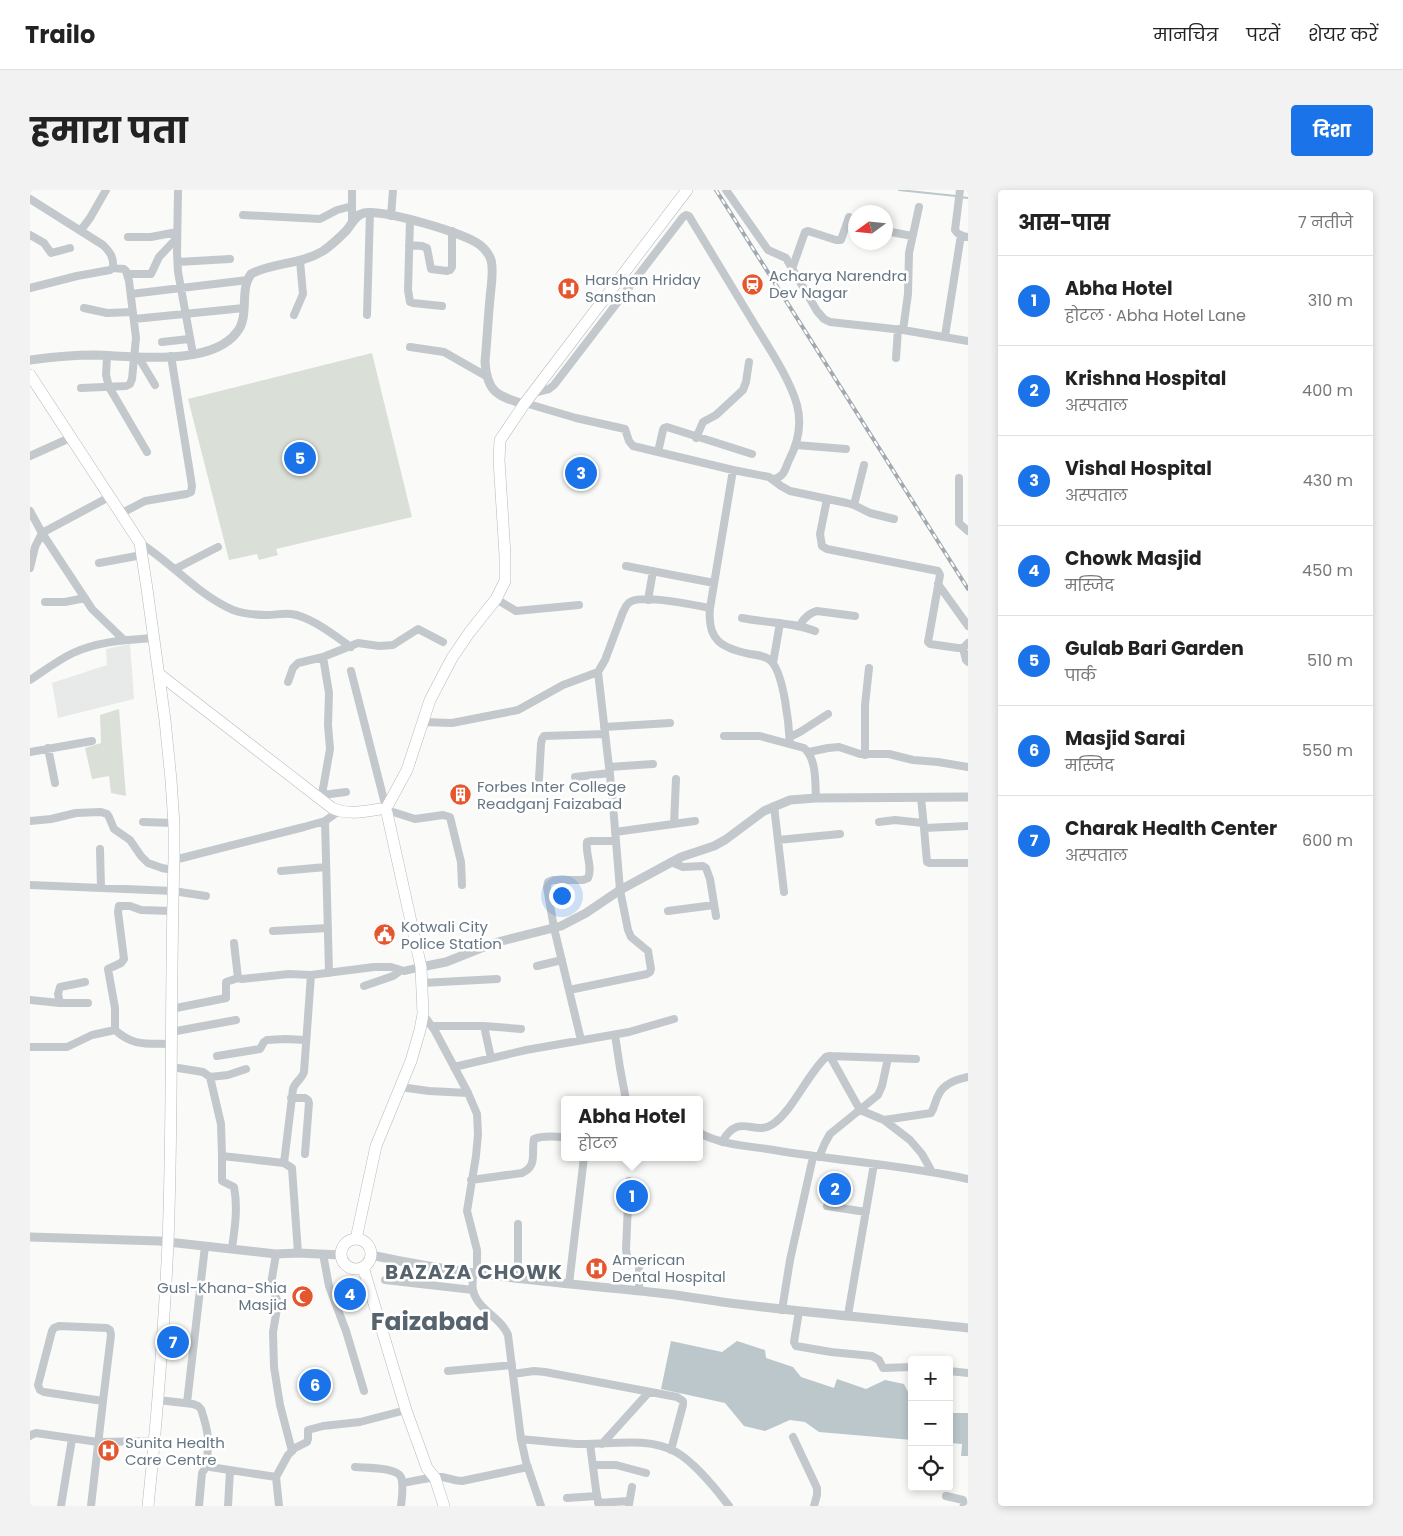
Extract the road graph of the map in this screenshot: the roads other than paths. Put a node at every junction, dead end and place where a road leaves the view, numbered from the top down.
1 (106, 190) edge
2 (178, 190) edge
3 (352, 190) edge
4 (393, 190) edge
5 (688, 190) edge
6 (726, 190) edge
7 (960, 191) edge
8 (30, 199) edge
9 (352, 206) junction
10 (918, 208) dead end
11 (370, 212) junction
12 (243, 215) dead end
13 (391, 216) junction
14 (410, 220) junction
15 (848, 220) edge
16 (352, 221) junction
17 (81, 230) junction
18 (452, 231) junction
19 (893, 232) edge
20 (30, 235) edge
21 (177, 235) junction
22 (912, 236) junction
23 (964, 236) edge
24 (128, 237) dead end
25 (409, 245) junction
26 (70, 248) dead end
27 (230, 259) dead end
28 (300, 261) junction
29 (178, 262) junction
30 (113, 268) junction
31 (792, 269) junction
32 (128, 274) junction
33 (248, 280) junction
34 (30, 288) edge
35 (181, 288) junction
36 (131, 294) junction
37 (442, 306) dead end
38 (84, 308) dead end
39 (244, 308) junction
40 (185, 314) junction
41 (134, 315) junction
42 (294, 315) dead end
43 (367, 315) dead end
44 (901, 329) junction
45 (945, 336) junction
46 (190, 339) junction
47 (968, 341) edge
48 (162, 342) dead end
49 (410, 347) dead end
50 (192, 354) junction
51 (107, 356) junction
52 (171, 356) junction
53 (137, 357) junction
54 (896, 358) dead end
55 (30, 360) edge
56 (749, 362) dead end
57 (486, 376) junction
58 (32, 381) edge
59 (155, 385) dead end
60 (109, 387) junction
61 (81, 388) dead end
62 (533, 393) junction
63 (525, 404) junction
64 (70, 438) junction
65 (696, 438) junction
66 (796, 445) junction
67 (846, 449) dead end
68 (147, 452) dead end
69 (658, 452) junction
70 (752, 454) dead end
71 (30, 456) edge
72 (864, 465) dead end
73 (733, 470) junction
74 (959, 478) dead end
75 (773, 479) junction
76 (109, 497) junction
77 (826, 499) junction
78 (854, 505) junction
79 (30, 511) edge
80 (120, 514) junction
81 (894, 519) dead end
82 (968, 530) edge
83 (42, 533) junction
84 (140, 543) junction
85 (32, 547) edge
86 (218, 548) dead end
87 (142, 555) junction
88 (99, 563) dead end
89 (626, 566) dead end
90 (30, 568) edge
91 (175, 569) junction
92 (653, 571) junction
93 (714, 583) junction
94 (938, 584) junction
95 (85, 598) junction
96 (496, 599) junction
97 (648, 600) junction
98 (45, 602) dead end
99 (579, 606) dead end
100 (710, 608) junction
101 (855, 616) dead end
102 (742, 618) dead end
103 (780, 623) junction
104 (800, 625) junction
105 (968, 626) edge
106 (815, 631) dead end
107 (154, 638) junction
108 (124, 640) junction
109 (443, 642) dead end
110 (965, 646) edge
111 (351, 647) junction
112 (323, 657) junction
113 (968, 662) edge
114 (773, 663) junction
115 (869, 668) dead end
116 (351, 671) dead end
117 (598, 672) junction
118 (158, 674) junction
119 (30, 680) edge
120 (288, 682) dead end
121 (828, 714) dead end
122 (423, 722) junction
123 (670, 724) dead end
124 (604, 730) junction
125 (724, 736) dead end
126 (790, 740) junction
127 (92, 741) dead end
128 (48, 748) junction
129 (30, 752) edge
130 (809, 752) junction
131 (865, 755) junction
132 (653, 764) dead end
133 (968, 768) edge
134 (609, 770) junction
135 (575, 777) dead end
136 (539, 779) dead end
137 (676, 779) dead end
138 (55, 783) dead end
139 (346, 792) dead end
140 (968, 797) edge
141 (322, 798) junction
142 (816, 798) junction
143 (921, 798) junction
144 (774, 806) junction
145 (386, 808) junction
146 (339, 812) junction
147 (30, 820) edge
148 (324, 821) junction
149 (695, 821) dead end
150 (143, 822) dead end
151 (879, 822) dead end
152 (174, 823) junction
153 (674, 824) junction
154 (924, 826) junction
155 (968, 826) edge
156 (615, 832) junction
157 (840, 834) dead end
158 (778, 840) junction
159 (616, 841) junction
160 (100, 849) dead end
161 (671, 862) junction
162 (968, 863) edge
163 (174, 865) junction
164 (326, 867) junction
165 (281, 872) dead end
166 (30, 885) edge
167 (462, 885) dead end
168 (101, 888) junction
169 (620, 890) junction
170 (173, 892) junction
171 (784, 892) dead end
172 (206, 896) dead end
173 (714, 905) junction
174 (172, 911) junction
175 (668, 911) dead end
176 (716, 916) dead end
177 (328, 928) junction
178 (554, 928) junction
179 (274, 932) dead end
180 (234, 943) dead end
181 (562, 960) junction
182 (537, 966) dead end
183 (421, 967) junction
184 (400, 971) junction
185 (329, 973) junction
186 (311, 975) junction
187 (238, 978) junction
188 (497, 979) dead end
189 (85, 982) dead end
190 (422, 983) junction
191 (364, 986) dead end
192 (570, 990) junction
193 (30, 1000) edge
194 (60, 1003) junction
195 (88, 1003) dead end
196 (171, 1009) junction
197 (423, 1014) junction
198 (674, 1019) dead end
199 (236, 1020) dead end
200 (432, 1026) junction
201 (484, 1026) junction
202 (521, 1029) dead end
203 (115, 1030) junction
204 (172, 1032) junction
205 (616, 1035) junction
206 (306, 1040) junction
207 (580, 1040) junction
208 (172, 1044) junction
209 (30, 1047) edge
210 (217, 1056) dead end
211 (830, 1056) junction
212 (491, 1058) junction
213 (888, 1058) junction
214 (916, 1059) dead end
215 (172, 1067) junction
216 (454, 1067) junction
217 (246, 1069) dead end
218 (210, 1077) junction
219 (968, 1077) edge
220 (400, 1087) junction
221 (468, 1093) junction
222 (625, 1096) edge
223 (292, 1098) junction
224 (860, 1110) junction
225 (884, 1120) junction
226 (703, 1135) edge
227 (561, 1137) edge
228 (722, 1142) junction
229 (305, 1154) dead end
230 (222, 1156) junction
231 (816, 1157) junction
232 (584, 1161) edge
233 (284, 1163) junction
234 (874, 1164) junction
235 (932, 1172) junction
236 (968, 1179) edge
237 (472, 1180) junction
238 (629, 1181) dead end
239 (827, 1206) dead end
240 (866, 1212) junction
241 (518, 1224) dead end
242 (30, 1237) edge
243 (356, 1239) junction
244 (168, 1242) junction
245 (205, 1246) junction
246 (232, 1248) junction
247 (298, 1253) junction
248 (276, 1254) junction
249 (323, 1254) junction
250 (341, 1255) junction
251 (371, 1255) junction
252 (363, 1267) junction
253 (475, 1274) junction
254 (518, 1279) junction
255 (385, 1280) dead end
256 (569, 1284) junction
257 (472, 1290) junction
258 (639, 1291) junction
259 (782, 1310) junction
260 (799, 1311) junction
261 (848, 1315) junction
262 (968, 1328) edge
263 (512, 1365) junction
264 (908, 1367) edge
265 (448, 1371) dead end
266 (953, 1371) edge
267 (968, 1373) edge
268 (513, 1374) junction
269 (364, 1391) dead end
270 (649, 1392) junction
271 (103, 1400) junction
272 (158, 1400) junction
273 (187, 1403) junction
274 (406, 1410) junction
275 (30, 1436) edge
276 (793, 1437) dead end
277 (72, 1439) junction
278 (521, 1439) junction
279 (155, 1441) junction
280 (98, 1442) junction
281 (590, 1444) junction
282 (602, 1444) junction
283 (671, 1450) junction
284 (292, 1451) junction
285 (208, 1464) junction
286 (593, 1465) junction
287 (355, 1467) dead end
288 (528, 1468) junction
289 (230, 1471) junction
290 (646, 1473) dead end
291 (430, 1475) junction
292 (276, 1477) junction
293 (402, 1482) junction
294 (632, 1487) dead end
295 (946, 1496) dead end
296 (567, 1498) dead end
297 (598, 1502) edge
298 (629, 1504) edge
299 (61, 1506) edge
300 (91, 1506) edge
301 (148, 1506) edge
302 (199, 1506) edge
303 (228, 1506) edge
304 (279, 1506) edge
305 (401, 1506) edge
306 (438, 1506) edge
307 (444, 1506) edge
308 (541, 1506) edge
309 (729, 1506) edge
310 (814, 1506) edge
311 (964, 1506) edge

1 - 17 street
2 - 21 street
3 - 9 street
4 - 13 street
5 - 62 main road
6 - 31 street
7 - 23 street
8 - 17 street
9 - 12 street
9 - 16 street
10 - 22 street
11 - 13 street
11 - 16 street
11 - 43 street
13 - 14 street
14 - 18 street
14 - 25 street
15 - 31 street
16 - 28 street
17 - 30 street
18 - 25 street
18 - 57 street
19 - 22 street
20 - 26 street
21 - 24 street
21 - 29 street
21 - 32 street
22 - 44 street
23 - 45 street
25 - 37 street
27 - 29 street
28 - 33 street
28 - 42 street
29 - 35 street
30 - 32 street
30 - 34 street
31 - 44 street
32 - 36 street
33 - 35 street
33 - 39 street
35 - 36 street
35 - 40 street
36 - 41 street
38 - 41 street
39 - 40 street
39 - 50 street
40 - 41 street
40 - 46 street
41 - 53 street
44 - 45 street
44 - 54 street
45 - 47 street
46 - 48 street
46 - 50 street
49 - 57 street
50 - 52 street
51 - 53 street
51 - 55 street
51 - 60 street
52 - 53 street
52 - 80 street
53 - 59 street
53 - 60 street
56 - 65 street
57 - 63 street
58 - 64 main road
60 - 61 street
60 - 68 street
62 - 63 main road
62 - 66 street
63 - 69 street
63 - 96 main road
64 - 71 street
64 - 76 main road
65 - 69 street
65 - 70 street
66 - 67 street
66 - 75 street
69 - 73 street
72 - 78 street
73 - 75 street
73 - 93 street
74 - 82 street
75 - 77 street
76 - 80 main road
76 - 83 street
77 - 78 street
77 - 94 street
78 - 81 street
79 - 83 street
80 - 84 main road
83 - 85 street
83 - 95 street
84 - 87 main road
84 - 91 street
85 - 90 street
86 - 91 street
87 - 88 street
87 - 107 main road
89 - 92 street
91 - 111 street
92 - 93 street
92 - 97 street
93 - 100 street
94 - 105 street
94 - 110 street
95 - 98 street
95 - 108 street
96 - 99 street
96 - 122 main road
97 - 100 street
97 - 117 street
100 - 114 street
101 - 104 street
102 - 103 street
103 - 104 street
103 - 114 street
104 - 106 street
107 - 108 street
107 - 118 main road
108 - 119 street
109 - 111 street
110 - 113 street
111 - 112 street
112 - 120 street
112 - 141 street
114 - 126 street
115 - 131 street
116 - 145 street
117 - 122 street
117 - 124 street
118 - 141 main road
118 - 152 main road
121 - 126 street
122 - 145 main road
123 - 124 street
124 - 134 street
124 - 136 street
125 - 126 street
126 - 130 street
127 - 128 street
128 - 129 street
128 - 138 street
130 - 131 street
130 - 142 street
131 - 133 street
132 - 134 street
134 - 135 street
134 - 156 street
137 - 153 street
139 - 141 street
140 - 143 street
141 - 146 main road
142 - 143 street
142 - 144 street
143 - 154 street
144 - 158 street
144 - 161 street
145 - 146 main road
145 - 167 street
145 - 183 main road
146 - 148 street
147 - 163 street
148 - 163 street
148 - 164 street
149 - 153 street
150 - 152 street
151 - 154 street
152 - 163 main road
153 - 156 street
154 - 155 street
154 - 162 street
156 - 159 street
157 - 158 street
158 - 171 street
159 - 169 street
159 - 178 street
160 - 168 street
161 - 169 street
161 - 173 street
163 - 170 main road
164 - 165 street
164 - 177 street
166 - 168 street
168 - 170 street
169 - 178 street
169 - 192 street
170 - 172 street
170 - 174 main road
173 - 175 street
173 - 176 street
174 - 196 main road
174 - 203 street
177 - 179 street
177 - 185 street
178 - 181 street
178 - 183 street
180 - 187 street
181 - 182 street
181 - 192 street
183 - 184 street
183 - 190 main road
184 - 185 street
184 - 191 street
185 - 186 street
186 - 187 street
186 - 206 street
187 - 196 street
188 - 190 street
189 - 194 street
190 - 197 main road
192 - 207 street
193 - 194 street
194 - 195 street
196 - 204 main road
197 - 200 street
197 - 220 main road
198 - 205 street
199 - 204 street
200 - 201 street
200 - 216 street
201 - 202 street
201 - 212 street
203 - 208 street
203 - 209 street
204 - 208 main road
205 - 207 street
205 - 222 street
206 - 210 street
206 - 223 street
207 - 212 street
208 - 215 main road
211 - 213 street
211 - 224 street
211 - 228 street
212 - 216 street
213 - 214 street
213 - 224 street
215 - 218 street
215 - 244 main road
216 - 221 street
217 - 218 street
218 - 230 street
219 - 225 street
220 - 221 street
220 - 243 main road
221 - 237 street
223 - 229 street
223 - 233 street
224 - 225 street
224 - 231 street
225 - 235 street
226 - 228 street
227 - 237 street
228 - 231 street
230 - 233 street
230 - 246 street
231 - 234 street
231 - 259 street
232 - 256 street
233 - 247 street
234 - 235 street
234 - 240 street
235 - 236 street
237 - 253 street
238 - 258 street
239 - 240 street
240 - 261 street
241 - 254 street
242 - 244 street
243 - 250 main road
243 - 251 main road
244 - 245 street
244 - 272 main road
245 - 246 street
245 - 273 street
246 - 248 street
247 - 248 street
247 - 249 street
248 - 284 street
249 - 250 street
249 - 269 street
250 - 252 main road
251 - 252 main road
251 - 253 street
252 - 274 main road
253 - 254 street
253 - 257 street
254 - 256 street
255 - 257 street
256 - 258 street
257 - 263 street
258 - 259 street
259 - 260 street
260 - 261 street
260 - 264 street
261 - 262 street
263 - 265 street
263 - 268 street
266 - 267 street
268 - 270 street
268 - 278 street
270 - 282 street
270 - 283 street
271 - 271 street
271 - 280 street
272 - 273 street
272 - 279 main road
273 - 285 street
274 - 284 street
274 - 291 main road
275 - 277 street
276 - 310 street
277 - 280 street
277 - 299 street
278 - 281 street
278 - 288 street
279 - 280 street
279 - 301 main road
280 - 300 street
281 - 282 street
281 - 286 street
282 - 283 street
283 - 309 street
284 - 292 street
285 - 289 street
285 - 302 street
286 - 290 street
286 - 297 street
287 - 293 street
288 - 291 street
288 - 308 street
289 - 292 street
289 - 303 street
291 - 293 street
291 - 306 main road
291 - 307 main road
292 - 304 street
293 - 305 street
294 - 298 street
295 - 311 street
296 - 297 street
297 - 298 street

